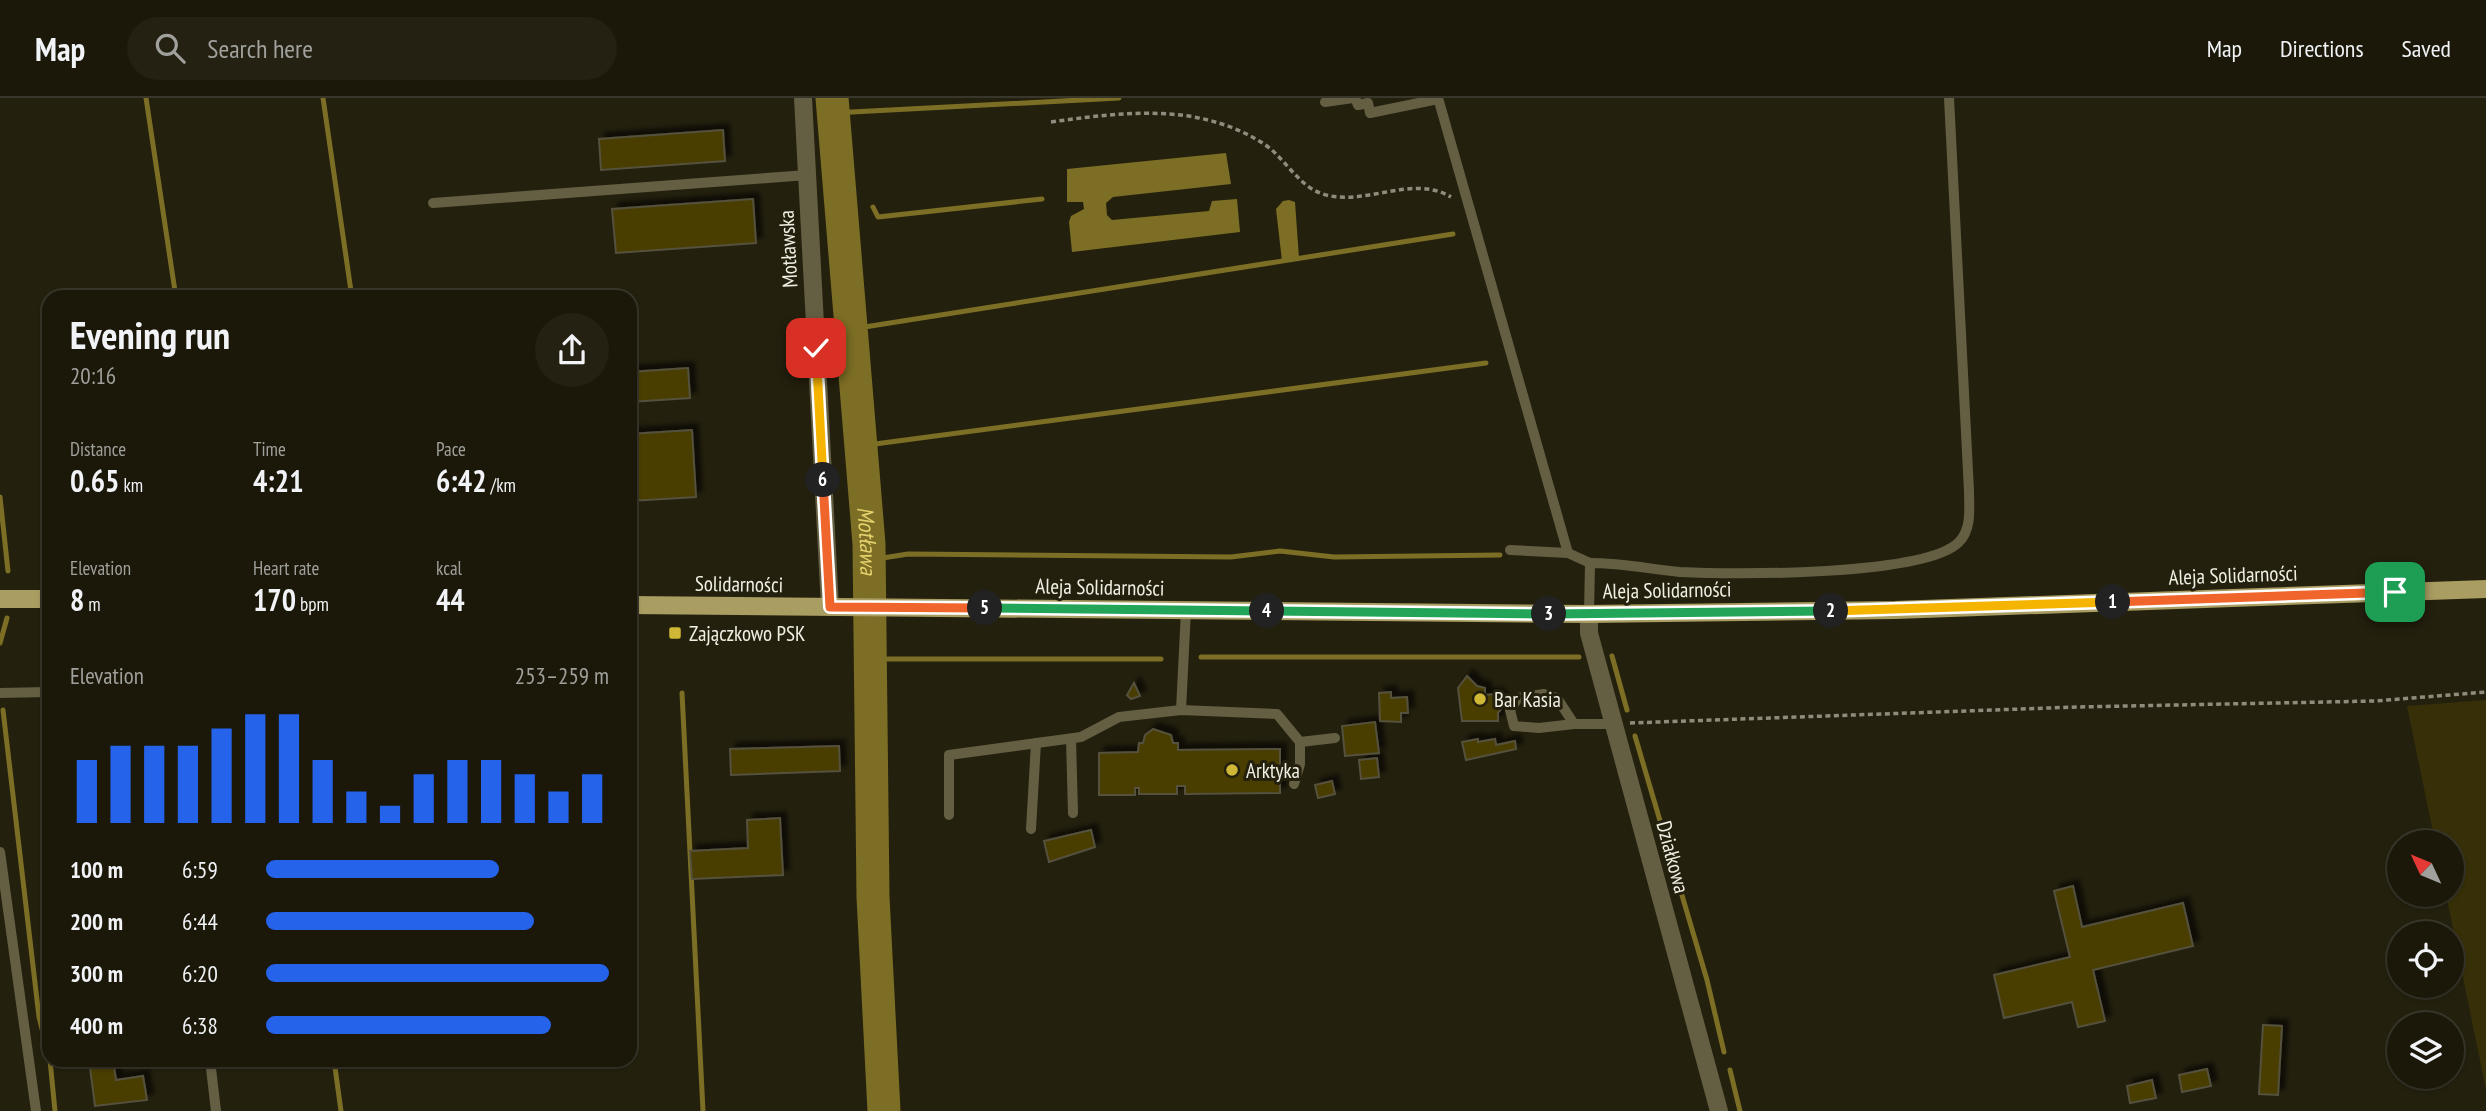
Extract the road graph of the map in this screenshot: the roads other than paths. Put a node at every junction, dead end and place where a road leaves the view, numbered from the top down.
1 (803, 98) edge
2 (1354, 98) edge
3 (1949, 98) edge
4 (1438, 99) edge
5 (1325, 102) dead end
6 (807, 176) junction
7 (433, 204) dead end
8 (1510, 550) dead end
9 (1568, 553) junction
10 (1590, 563) junction
11 (2486, 589) edge
12 (0, 599) edge
13 (42, 599) edge
14 (637, 605) edge
15 (839, 607) junction
16 (1186, 610) junction
17 (1589, 614) junction
18 (0, 692) edge
19 (42, 692) edge
20 (1181, 710) junction
21 (1574, 724) junction
22 (1614, 724) junction
23 (1335, 738) dead end
24 (1071, 739) junction
25 (1300, 742) junction
26 (1035, 743) junction
27 (1294, 784) dead end
28 (1073, 813) dead end
29 (949, 815) dead end
30 (1031, 829) dead end
31 (0, 852) edge
32 (211, 1067) edge
33 (36, 1111) edge
34 (216, 1111) edge
35 (1719, 1111) edge

1 - 6 street, Motławska
2 - 4 lane
2 - 5 lane
3 - 10 lane
4 - 9 lane
6 - 7 lane
6 - 15 street, Motławska
8 - 9 lane
9 - 10 lane
10 - 17 lane
11 - 17 main road, Aleja Solidarności
12 - 13 main road
14 - 15 main road, Solidarności
15 - 16 main road, Aleja Solidarności
16 - 17 main road, Aleja Solidarności
16 - 20 lane
17 - 22 street, Działkowa
18 - 19 lane
20 - 24 lane
20 - 25 lane
21 - 21 lane
21 - 22 lane
22 - 35 street, Działkowa
23 - 25 lane
24 - 26 lane
24 - 28 lane
25 - 27 lane
26 - 29 lane
26 - 30 lane
31 - 33 lane
32 - 34 lane

